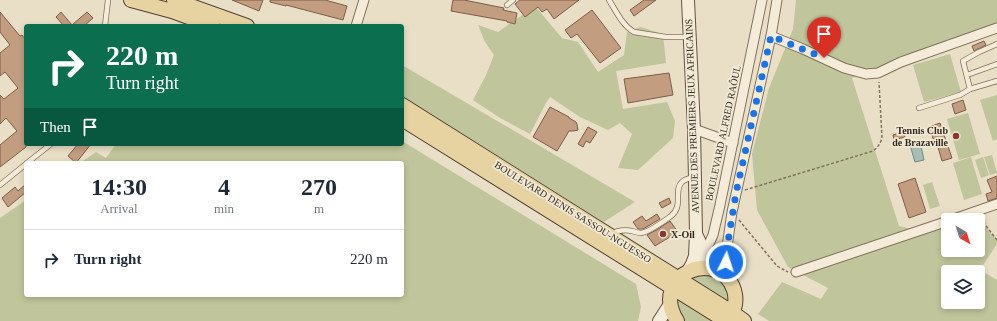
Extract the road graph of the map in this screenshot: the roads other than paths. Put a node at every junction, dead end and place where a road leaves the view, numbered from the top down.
1 (108, 0) edge
2 (130, 0) edge
3 (174, 0) edge
4 (364, 0) edge
5 (512, 0) edge
6 (609, 0) edge
7 (688, 0) edge
8 (762, 0) edge
9 (777, 0) edge
10 (507, 5) dead end
11 (105, 24) edge
12 (208, 24) edge
13 (241, 24) edge
14 (357, 24) edge
15 (997, 28) edge
16 (771, 36) junction
17 (690, 37) junction
18 (997, 44) edge
19 (997, 64) edge
20 (967, 75) junction
21 (997, 81) edge
22 (970, 89) junction
23 (404, 106) edge
24 (920, 108) dead end
25 (404, 120) edge
26 (694, 129) junction
27 (732, 143) junction
28 (48, 146) edge
29 (29, 161) edge
30 (24, 165) edge
31 (695, 176) junction
32 (0, 185) edge
33 (997, 204) edge
34 (973, 213) edge
35 (941, 223) edge
36 (696, 233) junction
37 (609, 234) junction
38 (705, 253) junction
39 (796, 272) road end
40 (724, 275) junction
41 (684, 276) junction
42 (670, 304) junction
43 (733, 319) edge
44 (659, 321) edge
45 (677, 321) edge

1 - 11 lane
2 - 12 main road
3 - 13 main road
4 - 14 street
5 - 10 lane
6 - 17 lane
7 - 17 street, AVENUE DES PREMIERS JEUX AFRICAINS
8 - 27 street, BOULEVARD ALFRED RAÔUL
9 - 16 street
15 - 16 street
16 - 40 street
17 - 26 street, AVENUE DES PREMIERS JEUX AFRICAINS
18 - 20 lane
19 - 20 lane
20 - 22 lane
21 - 22 lane
22 - 24 lane
23 - 37 main road, BOULEVARD DENIS SASSOU-NGUESSO
25 - 41 main road, BOULEVARD DENIS SASSOU-NGUESSO
26 - 27 street
26 - 31 street, AVENUE DES PREMIERS JEUX AFRICAINS
27 - 38 street, BOULEVARD ALFRED RAÔUL
28 - 29 lane
30 - 32 lane
31 - 36 street, AVENUE DES PREMIERS JEUX AFRICAINS
31 - 37 lane
33 - 34 street
35 - 39 street
36 - 38 street, AVENUE DES PREMIERS JEUX AFRICAINS
36 - 41 street, AVENUE DES PREMIERS JEUX AFRICAINS
37 - 41 main road, BOULEVARD DENIS SASSOU-NGUESSO
38 - 40 street, AVENUE DES PREMIERS JEUX AFRICAINS
38 - 41 street, BOULEVARD ALFRED RAÔUL
40 - 41 main road
40 - 43 main road
41 - 42 main road
41 - 43 main road, BOULEVARD DENIS SASSOU-NGUESSO
42 - 44 street
42 - 45 main road

